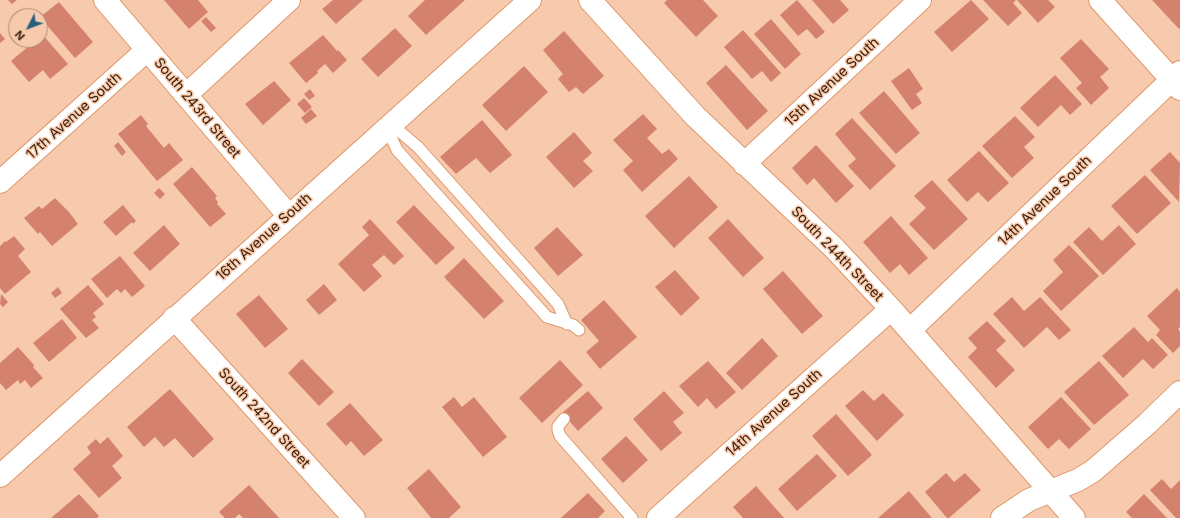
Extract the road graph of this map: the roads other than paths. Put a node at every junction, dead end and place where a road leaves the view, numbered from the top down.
1 (105, 0) edge
2 (289, 0) edge
3 (530, 0) edge
4 (590, 0) edge
5 (920, 0) edge
6 (1100, 0) edge
7 (147, 50) junction
8 (1177, 81) edge
9 (186, 96) junction
10 (389, 126) junction
11 (744, 164) junction
12 (0, 182) edge
13 (289, 216) junction
14 (891, 309) junction
15 (174, 318) junction
16 (566, 324) junction
17 (579, 330) dead end
18 (910, 330) junction
19 (1180, 392) edge
20 (564, 419) dead end
21 (0, 476) edge
22 (1050, 490) junction
23 (354, 518) edge
24 (632, 518) edge
25 (658, 518) edge
26 (1002, 518) edge
27 (1074, 518) edge

1 - 7 street, South 243rd Street
2 - 9 street
3 - 10 street, 16th Avenue South
4 - 11 street, South 244th Street
5 - 11 street, 15th Avenue South
6 - 8 street
7 - 9 street, South 243rd Street
7 - 12 street, 17th Avenue South
8 - 18 street, 14th Avenue South
9 - 13 street, South 243rd Street
10 - 13 street, 16th Avenue South
10 - 16 lane
10 - 16 lane
11 - 14 street, South 244th Street
13 - 15 street, 16th Avenue South
14 - 18 street, South 244th Street
14 - 25 street, 14th Avenue South
15 - 21 street, 16th Avenue South
15 - 23 street, South 242nd Street
16 - 17 lane
18 - 22 street, South 244th Street
19 - 22 street
20 - 24 lane
22 - 26 street
22 - 27 street, South 244th Street

